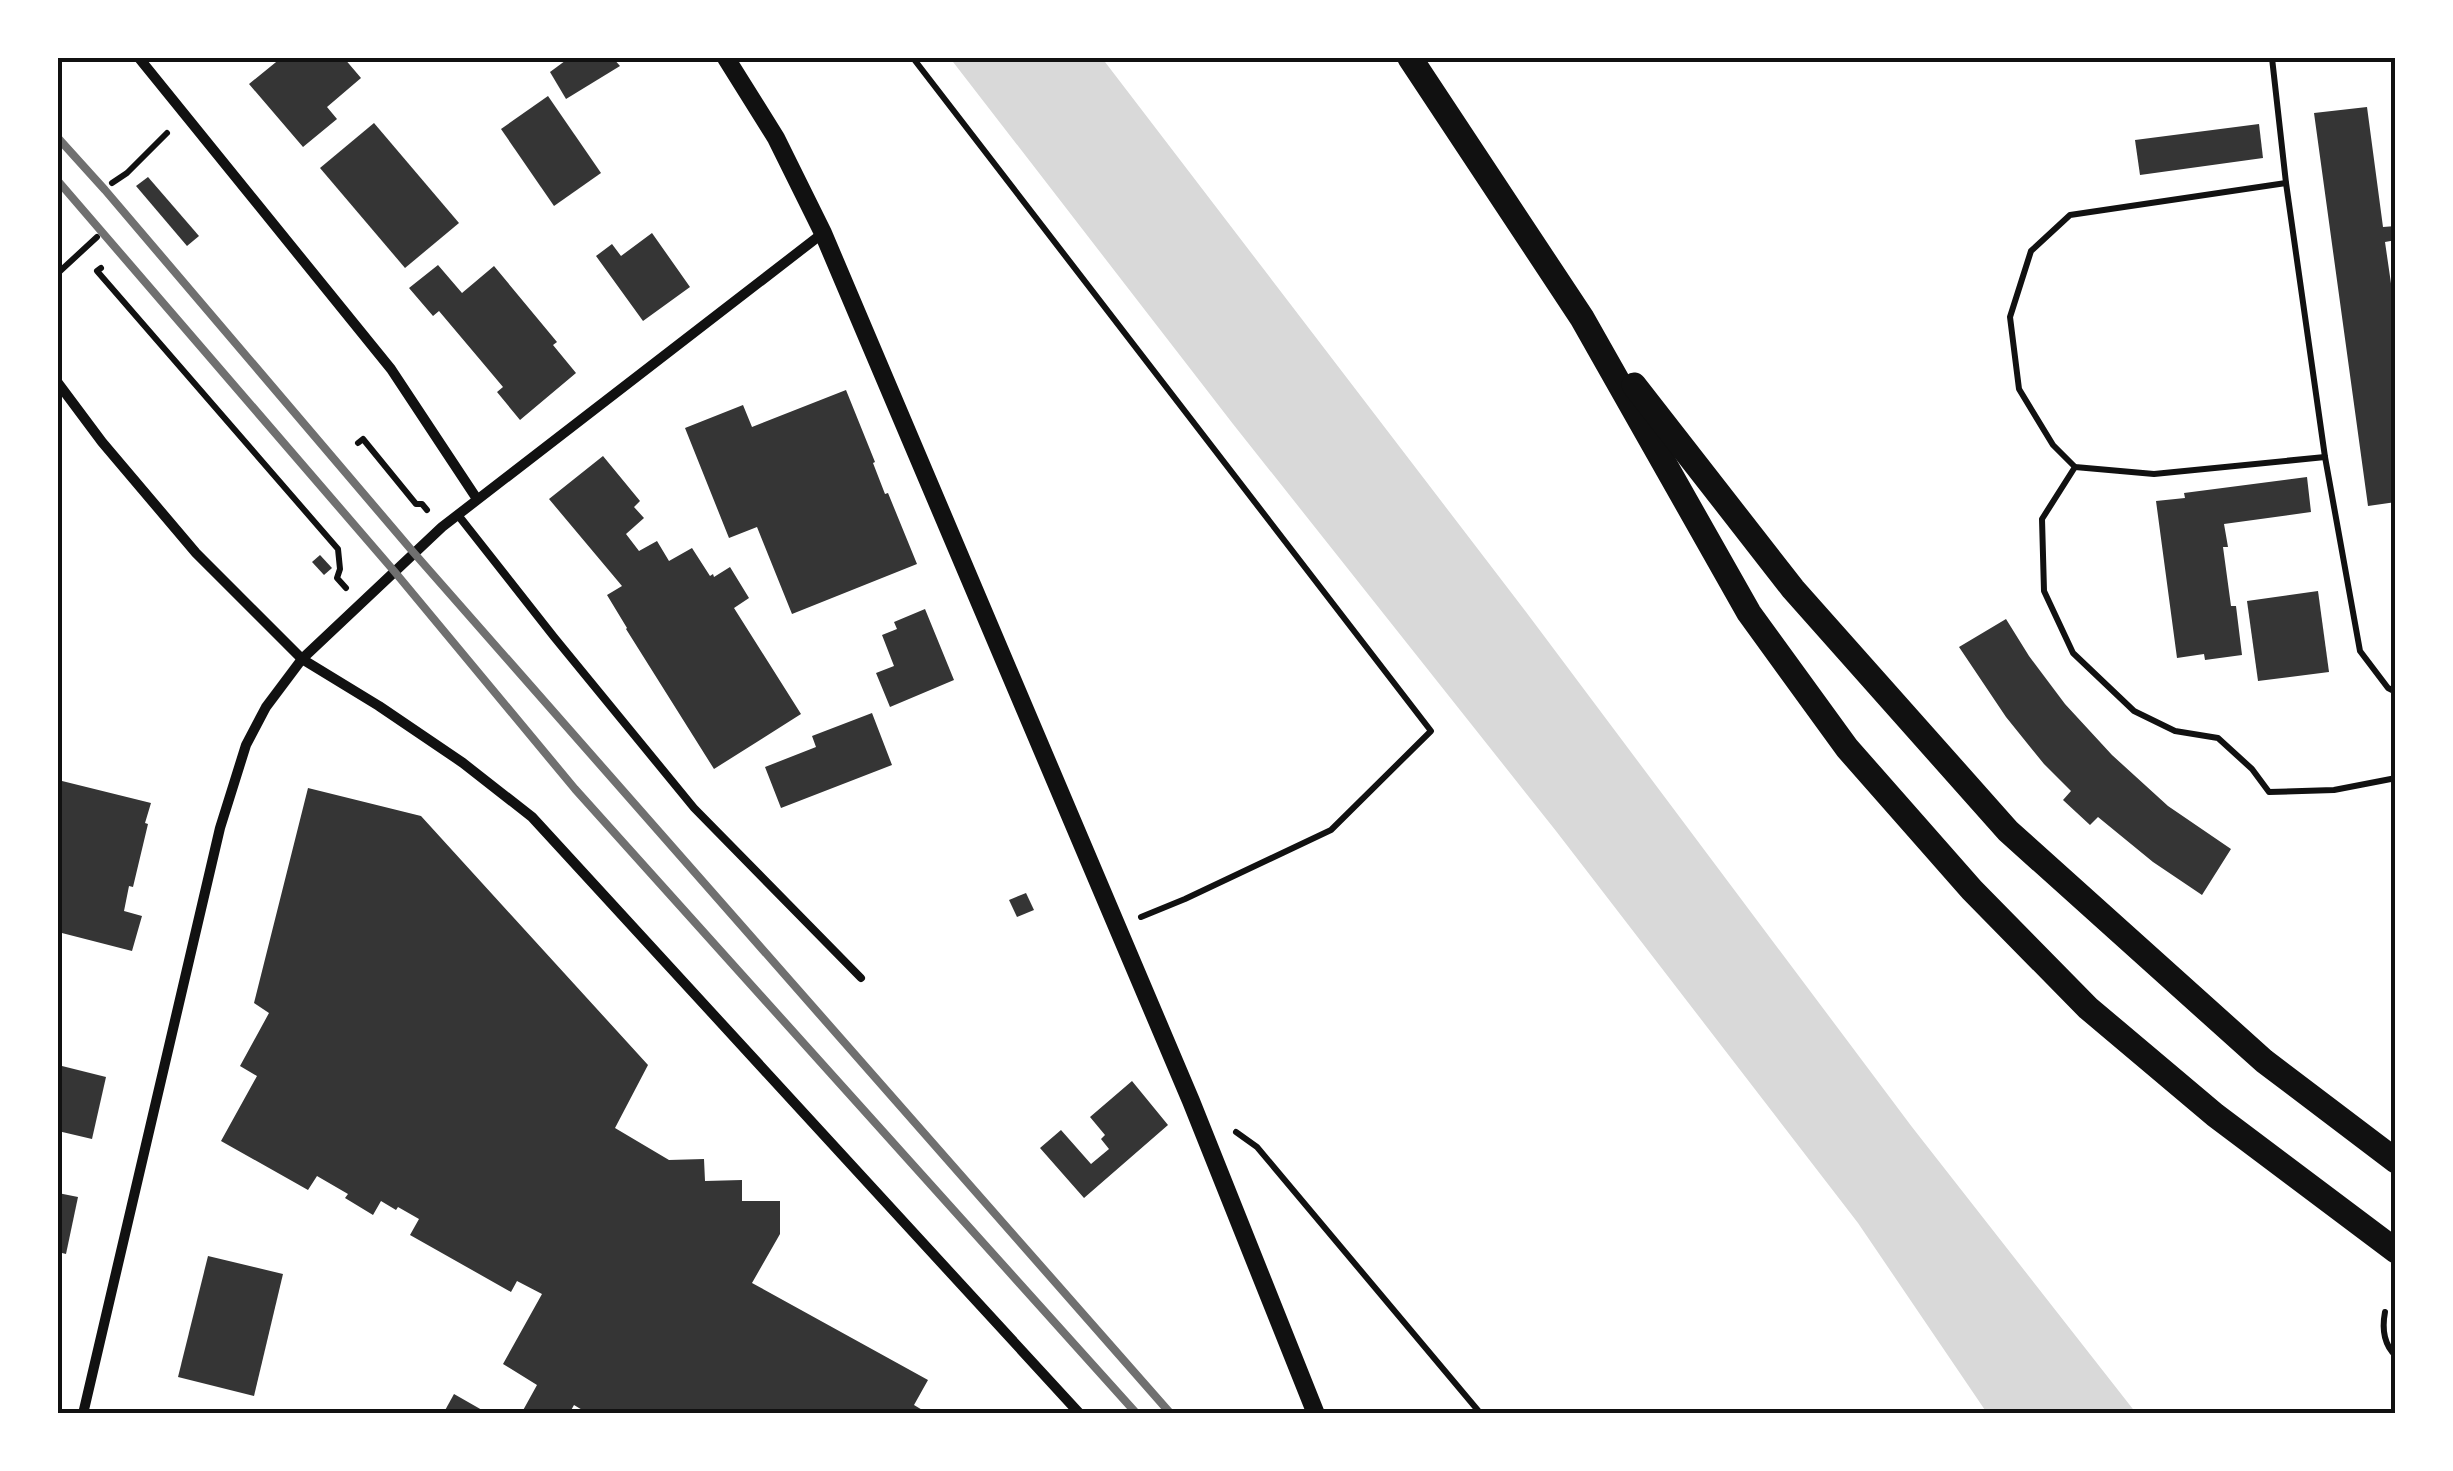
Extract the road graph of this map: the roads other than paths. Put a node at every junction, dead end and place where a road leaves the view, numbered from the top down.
1 (139, 58) edge
2 (726, 58) edge
3 (1410, 58) edge
4 (823, 234) junction
5 (1582, 318) junction
6 (58, 382) edge
7 (477, 499) junction
8 (458, 514) junction
9 (302, 658) junction
10 (861, 978) dead end
11 (2396, 1161) edge
12 (2396, 1251) edge
13 (1316, 1410) edge
14 (82, 1414) edge
15 (1080, 1414) edge

1 - 7 street
2 - 4 street
3 - 5 main road
4 - 7 street
4 - 13 street
5 - 11 main road
5 - 12 main road
6 - 9 street
7 - 8 street
8 - 9 street
8 - 10 lane
9 - 14 street
9 - 15 street

